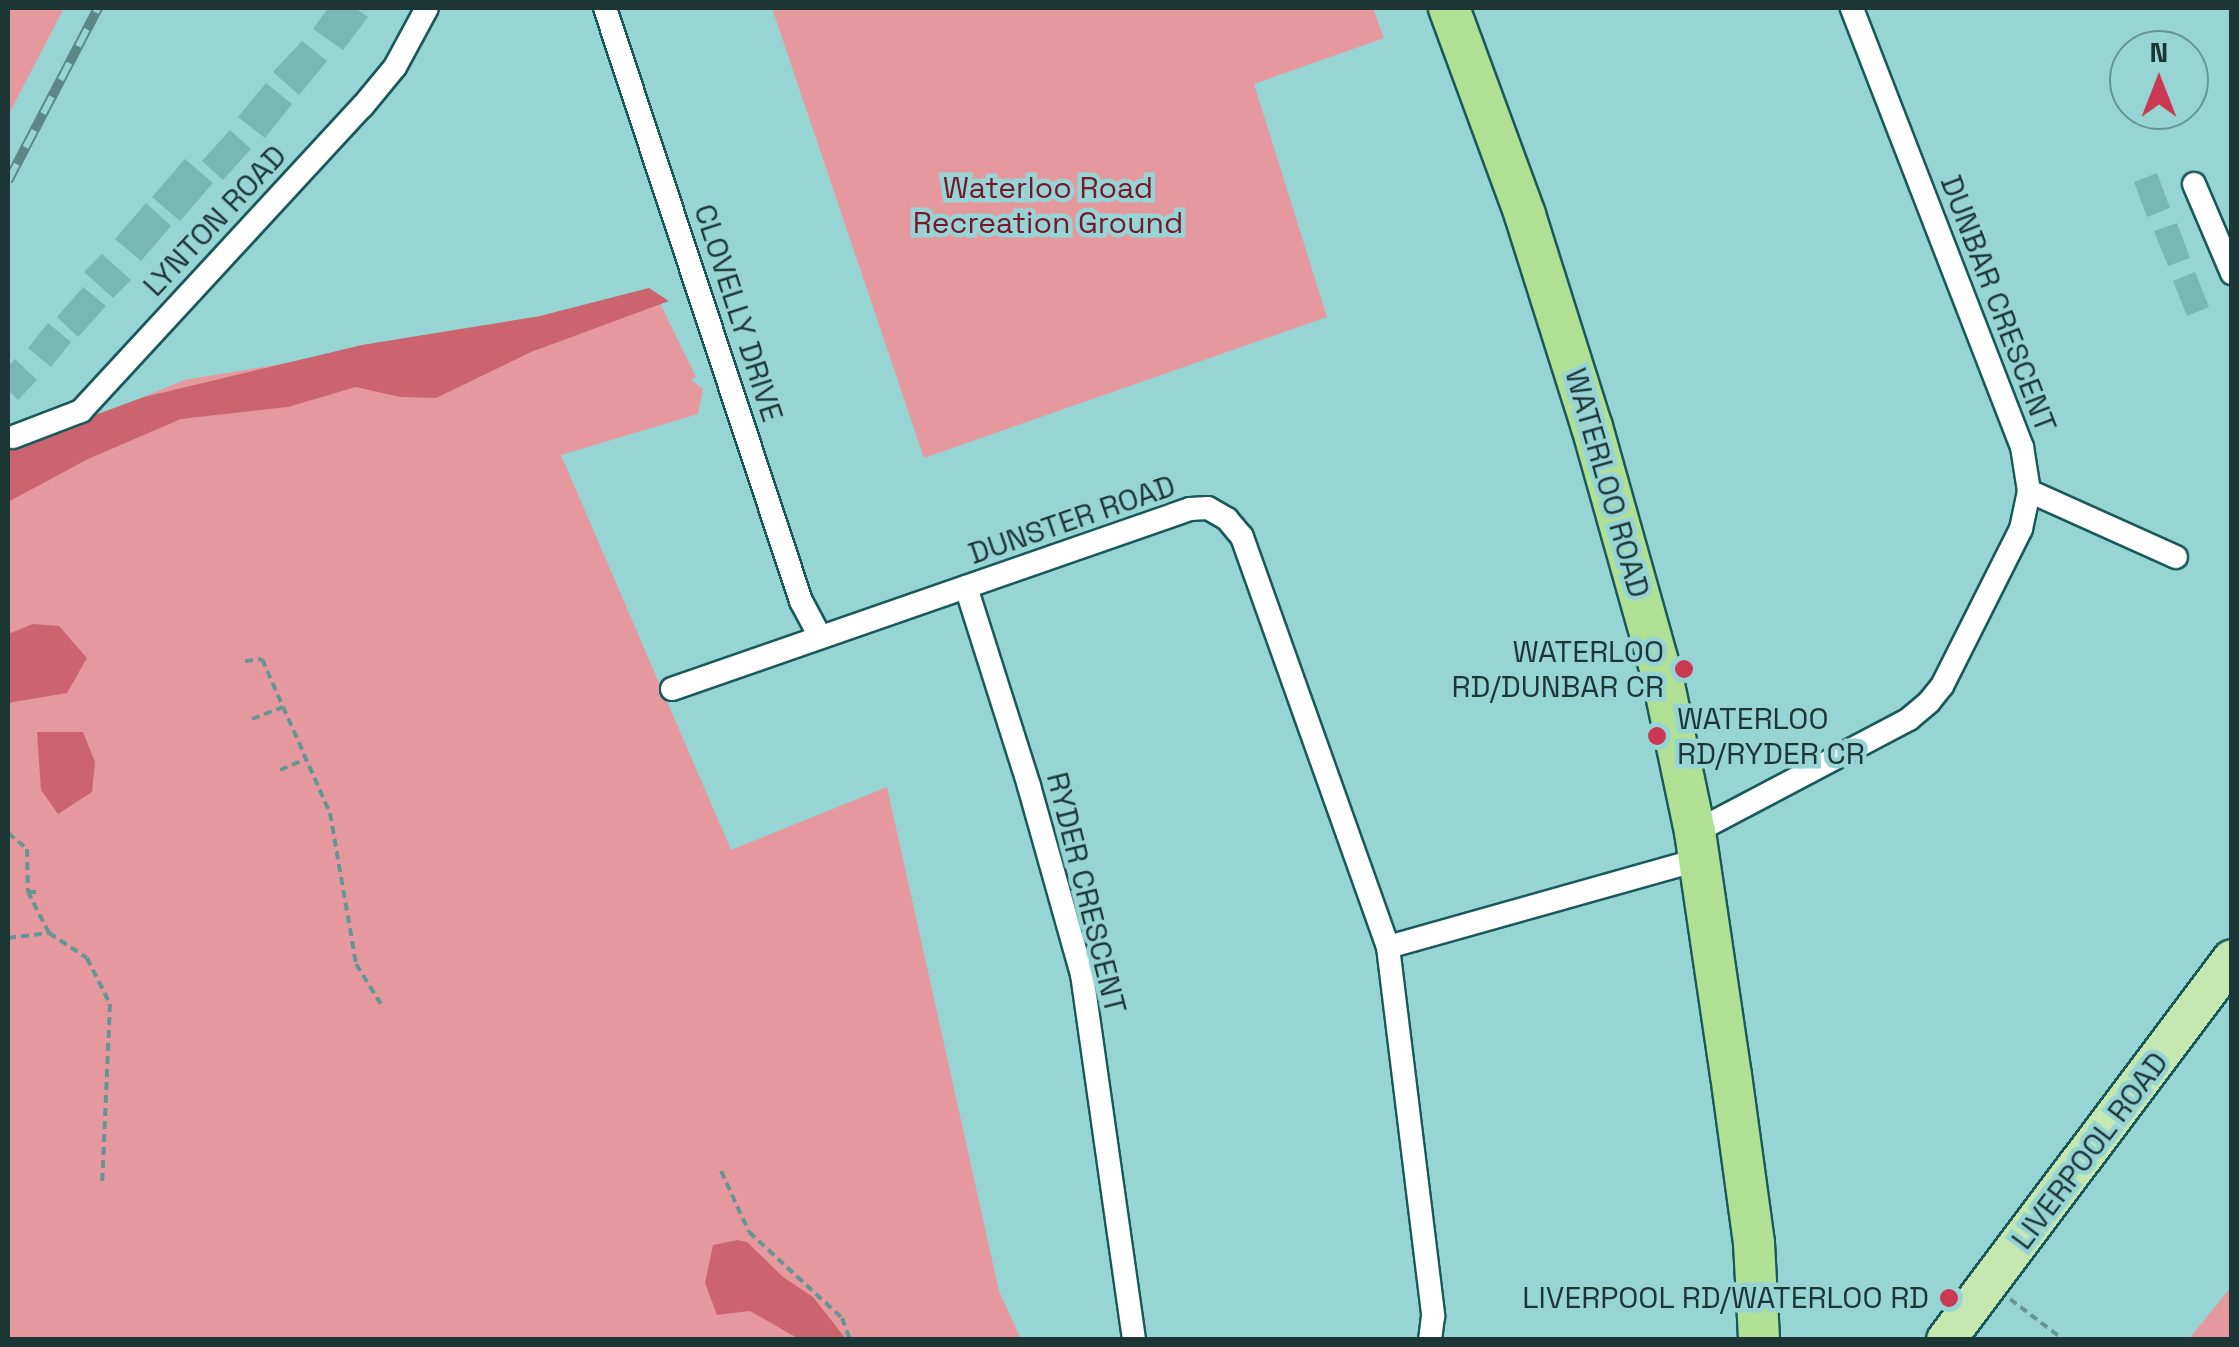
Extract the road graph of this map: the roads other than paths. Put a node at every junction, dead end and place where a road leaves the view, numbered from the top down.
1 (427, 8) edge
2 (606, 8) edge
3 (1452, 8) edge
4 (1852, 8) edge
5 (2194, 184) dead end
6 (2222, 226) edge
7 (2232, 273) edge
8 (14, 437) dead end
9 (2029, 491) junction
10 (2176, 557) dead end
11 (966, 587) junction
12 (818, 635) junction
13 (672, 689) dead end
14 (1696, 846) junction
15 (1388, 947) junction
16 (2232, 959) edge
17 (1762, 1336) edge
18 (1134, 1340) edge
19 (1430, 1340) edge
20 (1946, 1340) edge

1 - 8 street, LYNTON ROAD
2 - 12 street, CLOVELLY DRIVE
3 - 14 highway, WATERLOO ROAD
4 - 9 street, DUNBAR CRESCENT
5 - 6 street
6 - 7 street
9 - 10 street
9 - 14 street, DUNBAR CRESCENT
11 - 12 street, DUNSTER ROAD
11 - 15 street, DUNSTER ROAD
11 - 18 street, RYDER CRESCENT
12 - 13 street, DUNSTER ROAD
14 - 15 street
14 - 17 highway, WATERLOO ROAD
15 - 19 street
16 - 20 main road, LIVERPOOL ROAD

